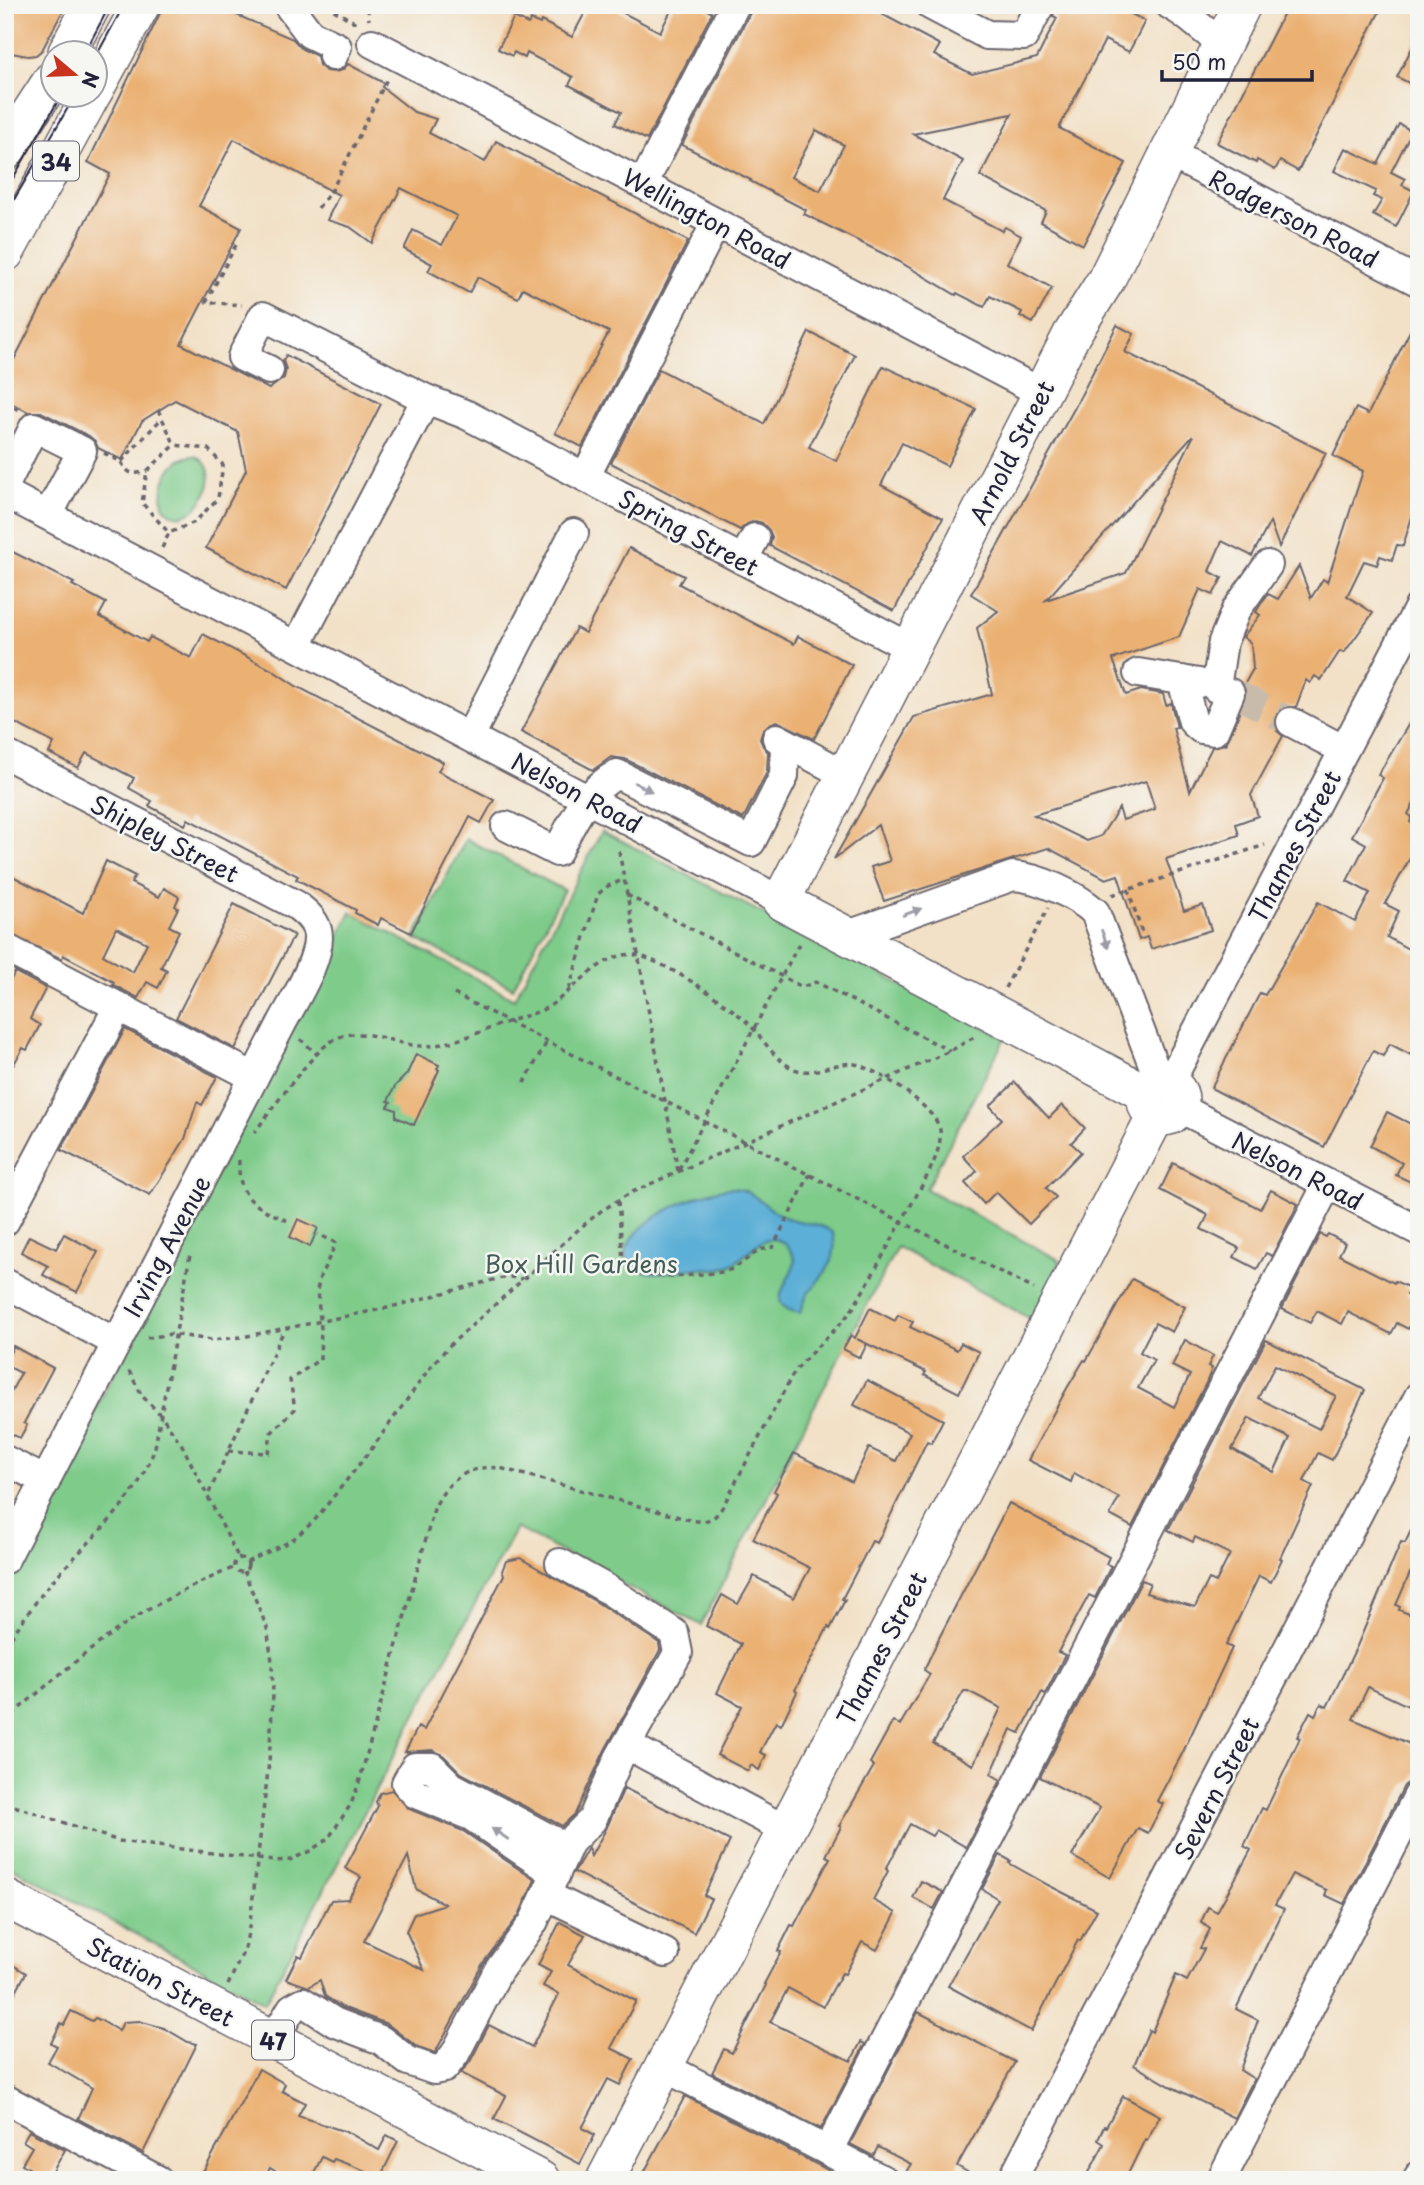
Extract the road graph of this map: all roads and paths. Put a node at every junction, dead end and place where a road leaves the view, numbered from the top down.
1 (92, 5) edge
2 (141, 5) edge
3 (288, 5) edge
4 (325, 5) edge
5 (735, 5) edge
6 (930, 5) edge
7 (1040, 5) edge
8 (1170, 5) edge
9 (1242, 5) edge
10 (74, 38) edge
11 (372, 43) joint
12 (1223, 43) junction
13 (335, 52) dead end
14 (399, 57) junction
15 (108, 66) edge
16 (38, 101) edge
17 (85, 108) edge
18 (5, 152) edge
19 (1169, 153) junction
20 (643, 184) junction
21 (318, 208) dead end
22 (716, 223) junction
23 (236, 244) dead end
24 (5, 253) edge
25 (1419, 282) edge
26 (263, 316) junction
27 (269, 370) dead end
28 (1042, 393) junction
29 (426, 399) junction
30 (158, 410) dead end
31 (175, 445) junction
32 (121, 462) dead end
33 (147, 471) junction
34 (585, 477) junction
35 (5, 485) edge
36 (5, 493) edge
37 (48, 515) junction
38 (169, 533) junction
39 (574, 533) dead end
40 (162, 548) dead end
41 (1268, 565) dead end
42 (1419, 607) edge
43 (297, 645) junction
44 (911, 648) junction
45 (1138, 673) dead end
46 (1182, 680) junction
47 (1228, 692) junction
48 (1291, 722) tunnel mouth
49 (470, 736) junction
50 (1344, 750) junction
51 (5, 754) edge
52 (846, 775) junction
53 (587, 798) junction
54 (506, 826) dead end
55 (619, 850) dead end
56 (624, 880) junction
57 (1128, 889) dead end
58 (627, 895) junction
59 (782, 901) junction
60 (1046, 912) dead end
61 (317, 930) joint
62 (1146, 933) dead end
63 (848, 935) junction
64 (799, 944) dead end
65 (5, 948) edge
66 (639, 956) junction
67 (782, 976) junction
68 (569, 991) junction
69 (454, 994) dead end
70 (118, 1007) junction
71 (990, 1009) junction
72 (510, 1020) junction
73 (754, 1029) junction
74 (548, 1040) junction
75 (950, 1051) junction
76 (254, 1077) junction
77 (885, 1080) junction
78 (524, 1083) dead end
79 (1162, 1097) junction
80 (665, 1100) junction
81 (705, 1120) junction
82 (250, 1138) dead end
83 (746, 1141) junction
84 (240, 1154) dead end
85 (678, 1171) junction
86 (810, 1174) junction
87 (1327, 1185) junction
88 (618, 1200) junction
89 (5, 1221) edge
90 (902, 1221) junction
91 (289, 1222) dead end
92 (1419, 1231) edge
93 (318, 1234) dead end
94 (191, 1247) dead end
95 (522, 1279) junction
96 (5, 1283) edge
97 (1036, 1290) dead end
98 (321, 1323) junction
99 (284, 1330) junction
100 (176, 1335) junction
101 (145, 1338) dead end
102 (121, 1352) junction
103 (1415, 1413) edge
104 (161, 1415) junction
105 (228, 1451) junction
106 (5, 1460) edge
107 (46, 1481) junction
108 (208, 1494) junction
109 (5, 1559) edge
110 (239, 1559) junction
111 (247, 1562) junction
112 (560, 1563) dead end
113 (235, 1567) junction
114 (244, 1571) junction
115 (5, 1646) edge
116 (5, 1721) edge
117 (627, 1745) junction
118 (1417, 1802) edge
119 (5, 1803) edge
120 (786, 1830) junction
121 (567, 1848) junction
122 (258, 1859) junction
123 (551, 1884) junction
124 (5, 1898) edge
125 (665, 1953) dead end
126 (228, 1985) dead end
127 (273, 2040) junction
128 (664, 2067) junction
129 (5, 2099) edge
130 (828, 2151) junction
131 (158, 2180) edge
132 (541, 2180) edge
133 (605, 2180) edge
134 (883, 2180) edge
135 (1012, 2180) edge
136 (1221, 2180) edge

1 - 10 main road
2 - 15 main road, 34
3 - 13 street
4 - 11 path
5 - 20 street
6 - 7 street
8 - 12 street
9 - 12 main road, Arnold Street
11 - 14 street, Wellington Road
12 - 19 main road, Arnold Street
14 - 20 street, Wellington Road
14 - 21 path
16 - 18 main road, 34
17 - 24 main road, 34
19 - 25 street, Rodgerson Road
19 - 28 main road, Arnold Street
20 - 22 street, Wellington Road
22 - 28 street, Wellington Road
22 - 34 street
23 - 26 path
26 - 27 street
26 - 29 street, Spring Street
28 - 44 main road, Arnold Street
29 - 34 street, Spring Street
29 - 43 street
30 - 31 path
31 - 33 path
31 - 38 path
32 - 33 path
33 - 38 path
34 - 44 street, Spring Street
35 - 37 street
36 - 37 street, Nelson Road
37 - 43 street, Nelson Road
38 - 40 path
39 - 49 street
41 - 47 street
42 - 50 street, Thames Street
43 - 49 street, Nelson Road
44 - 52 main road, Arnold Street
45 - 46 street
46 - 47 street
46 - 47 street
48 - 50 street
49 - 53 street, Nelson Road
50 - 79 street, Thames Street
51 - 61 street, Shipley Street
53 -> 52 street
52 - 59 main road, Arnold Street
53 - 54 street
53 - 59 street, Nelson Road
55 - 56 path
56 - 58 path
56 - 68 path
57 - 62 path
58 - 66 path
58 - 67 path
59 - 63 main road, Nelson Road
60 - 71 path
61 - 76 street, Irving Avenue
63 - 71 main road, Nelson Road
63 -> 79 street
64 - 67 path
65 - 70 street
66 - 68 path
66 - 73 path
66 - 80 path
67 - 73 path
67 - 75 path
68 - 72 path
69 - 72 path
70 - 76 street
70 - 89 street
71 - 75 path
71 - 79 main road, Nelson Road
72 - 74 path
72 - 82 path
73 - 77 path
73 - 81 path
74 - 78 path
74 - 80 path
75 - 77 path
76 - 102 street, Irving Avenue
77 - 83 path
77 - 90 path
79 - 87 street, Nelson Road
79 - 120 main road, Thames Street
80 - 81 path
80 - 85 path
81 - 83 path
81 - 85 path
83 - 85 path
83 - 86 path
84 - 91 path
85 - 88 path
86 - 88 path
86 - 90 path
87 - 92 street, Nelson Road
87 - 130 street
88 - 95 path
90 - 97 path
90 - 122 path
93 - 98 path
94 - 100 path
95 - 98 path
95 - 111 path
96 - 102 street
98 - 99 path
98 - 105 path
99 - 100 path
99 - 105 path
100 - 101 path
100 - 104 path
102 - 104 path
102 - 107 street, Irving Avenue
103 - 135 street, Severn Street
104 - 108 path
104 - 115 path
105 - 108 path
106 - 107 street
107 - 109 street, Irving Avenue
108 - 110 path
110 - 111 path
110 - 113 path
111 - 114 path
112 - 117 street
113 - 114 path
113 - 116 path
114 - 122 path
117 - 120 street
117 - 121 street
118 - 136 street
119 - 122 path
120 - 128 main road, Thames Street
121 - 123 street
123 -> 121 street
122 - 126 path
123 - 125 street
123 - 127 street
124 - 127 main road, Station Street / 47
127 - 132 main road, Station Street / 47
128 - 130 street
128 - 133 main road, Thames Street
129 - 131 street
130 - 134 street

